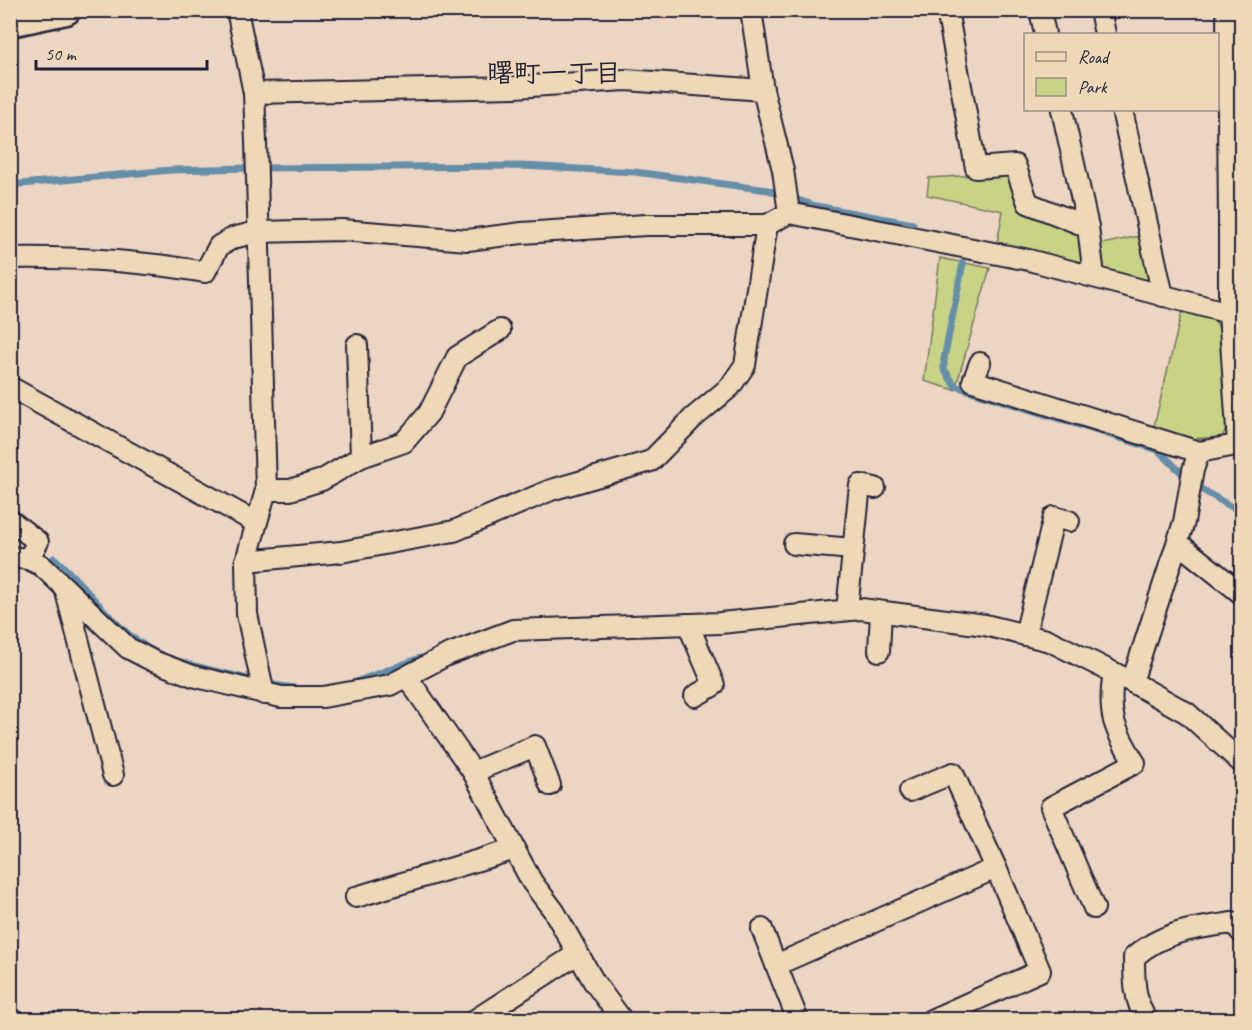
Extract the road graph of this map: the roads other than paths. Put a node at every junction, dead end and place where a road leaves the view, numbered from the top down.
1 (66, 10) edge
2 (237, 10) edge
3 (751, 10) edge
4 (947, 10) edge
5 (1040, 10) edge
6 (1100, 10) edge
7 (1227, 10) edge
8 (10, 22) edge
9 (1046, 33) edge
10 (1106, 33) edge
11 (1234, 71) edge
12 (764, 90) junction
13 (254, 93) junction
14 (1062, 111) edge
15 (1122, 111) edge
16 (789, 213) junction
17 (1235, 218) edge
18 (767, 225) junction
19 (1088, 227) junction
20 (257, 232) junction
21 (10, 258) edge
22 (1094, 276) junction
23 (1163, 296) junction
24 (1229, 313) junction
25 (500, 330) dead end
26 (357, 345) dead end
27 (980, 363) dead end
28 (10, 387) edge
29 (1240, 444) edge
30 (361, 457) junction
31 (1196, 461) junction
32 (875, 488) dead end
33 (266, 490) junction
34 (1053, 517) dead end
35 (10, 520) edge
36 (255, 522) junction
37 (1178, 543) junction
38 (794, 544) dead end
39 (854, 549) junction
40 (19, 558) edge
41 (246, 561) junction
42 (64, 585) junction
43 (1242, 594) edge
44 (847, 610) junction
45 (881, 612) junction
46 (688, 624) junction
47 (1025, 635) junction
48 (879, 651) dead end
49 (1114, 673) junction
50 (407, 677) junction
51 (1132, 682) junction
52 (264, 694) junction
53 (695, 696) dead end
54 (1242, 764) edge
55 (473, 772) junction
56 (113, 775) dead end
57 (550, 784) dead end
58 (910, 791) dead end
59 (512, 850) junction
60 (996, 868) junction
61 (356, 897) dead end
62 (1094, 908) dead end
63 (762, 929) dead end
64 (1242, 933) edge
65 (577, 954) junction
66 (776, 965) junction
67 (475, 1020) edge
68 (622, 1020) edge
69 (798, 1020) edge
70 (931, 1020) edge
71 (1147, 1020) edge

1 - 8 main road
2 - 13 street
3 - 12 street
4 - 19 street
5 - 9 street
6 - 10 street
7 - 11 street
11 - 17 street
12 - 13 street
12 - 16 street
13 - 20 street
14 - 19 street
15 - 23 street
16 - 18 street
16 - 22 street
17 - 24 street
18 - 20 street
18 - 41 street
19 - 22 street
20 - 21 street
20 - 33 street
22 - 23 street
23 - 24 street
24 - 29 street
25 - 30 street
26 - 30 street
27 - 31 street
28 - 36 street
29 - 31 street
30 - 33 street
31 - 37 street
32 - 39 street
33 - 36 street
34 - 47 street
35 - 40 street
36 - 41 street
37 - 43 street
37 - 51 street
38 - 39 street
39 - 44 street
40 - 42 street
41 - 52 street
42 - 52 street
42 - 56 street
44 - 45 street
44 - 46 street
45 - 47 street
45 - 48 street
46 - 50 street
46 - 53 street
47 - 49 street
49 - 51 street
49 - 62 street
50 - 52 street
50 - 55 street
51 - 54 street
55 - 57 street
55 - 59 street
58 - 60 street
59 - 61 street
59 - 65 street
60 - 66 street
60 - 70 street
63 - 66 street
64 - 71 street
65 - 67 street
65 - 68 street
66 - 69 street

